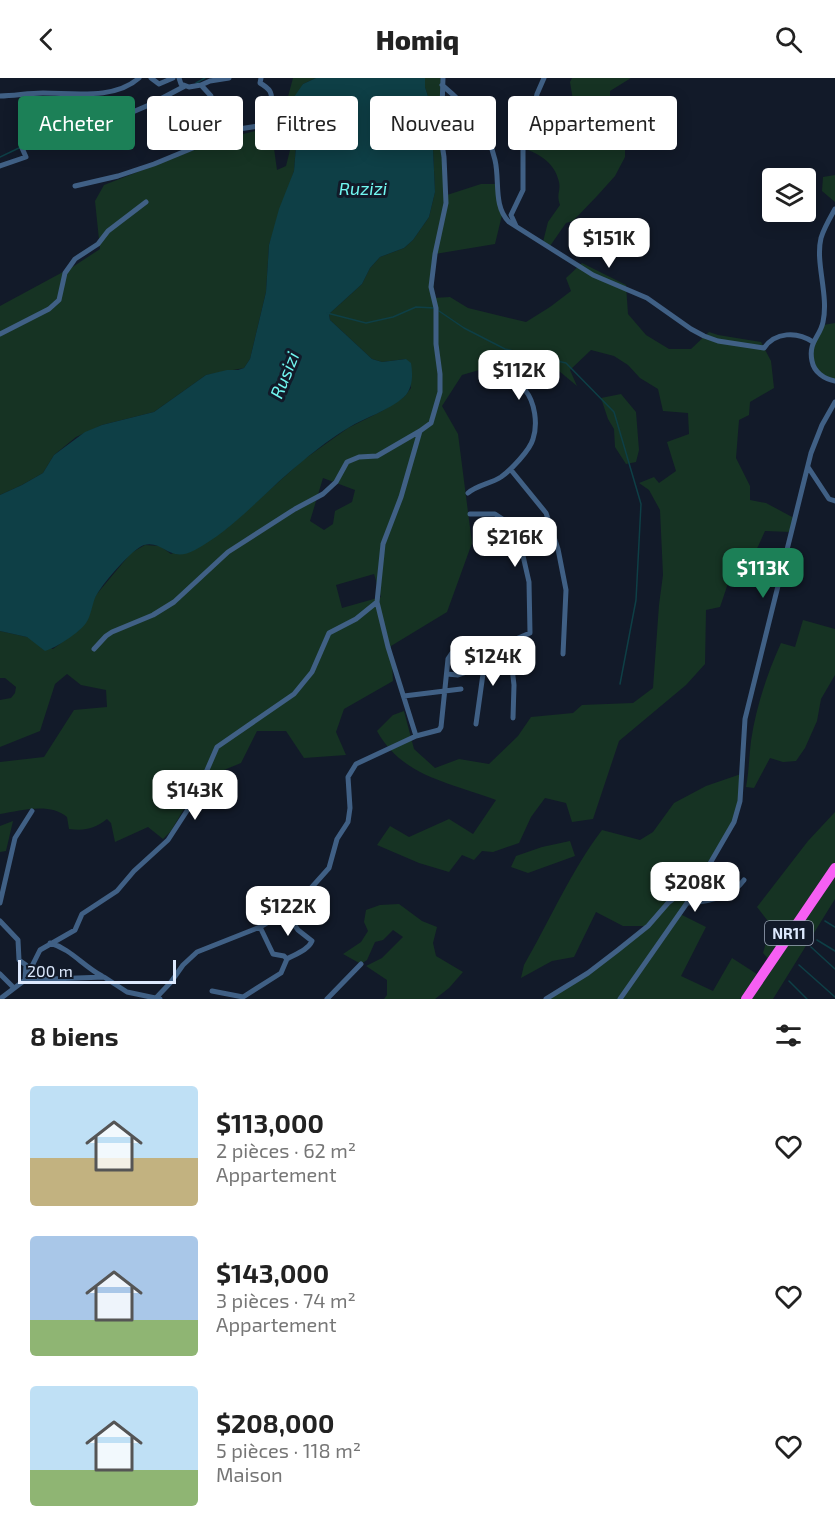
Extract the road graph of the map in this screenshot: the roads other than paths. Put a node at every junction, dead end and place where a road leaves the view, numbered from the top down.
1 (139, 78) edge
2 (151, 78) edge
3 (172, 78) edge
4 (179, 78) edge
5 (229, 78) edge
6 (261, 78) edge
7 (443, 78) edge
8 (544, 78) edge
9 (201, 85) junction
10 (442, 85) junction
11 (185, 86) junction
12 (0, 96) edge
13 (212, 96) edge
14 (243, 128) edge
15 (187, 150) edge
16 (0, 166) edge
17 (75, 186) dead end
18 (146, 202) dead end
19 (835, 209) edge
20 (516, 226) junction
21 (0, 334) edge
22 (813, 342) junction
23 (498, 364) dead end
24 (835, 381) edge
25 (835, 402) edge
26 (420, 431) junction
27 (808, 467) junction
28 (511, 470) junction
29 (468, 493) dead end
30 (835, 501) edge
31 (470, 514) dead end
32 (377, 602) junction
33 (509, 642) junction
34 (94, 650) dead end
35 (481, 650) junction
36 (458, 651) junction
37 (563, 654) dead end
38 (447, 674) junction
39 (461, 689) dead end
40 (446, 690) junction
41 (404, 696) junction
42 (513, 718) dead end
43 (477, 724) dead end
44 (417, 736) junction
45 (32, 811) dead end
46 (835, 868) edge
47 (703, 875) junction
48 (744, 880) dead end
49 (0, 903) edge
50 (687, 903) junction
51 (285, 912) junction
52 (0, 921) edge
53 (260, 927) junction
54 (49, 943) junction
55 (287, 959) junction
56 (362, 964) dead end
57 (0, 974) edge
58 (104, 977) junction
59 (25, 980) junction
60 (14, 988) junction
61 (212, 992) dead end
62 (158, 998) edge
63 (0, 999) edge
64 (327, 999) edge
65 (546, 999) edge
66 (620, 999) edge
67 (746, 999) edge

1 - 12 street
2 - 3 street
4 - 11 street
5 - 9 street
6 - 14 street
7 - 10 street
8 - 20 street
9 - 11 street
9 - 13 street
10 - 20 street
10 - 26 street
11 - 16 street
15 - 17 street
18 - 21 street
19 - 22 street
20 - 22 street
22 - 24 street
23 - 28 street
25 - 27 street
26 - 32 street
26 - 34 street
27 - 30 street
27 - 47 street
28 - 29 street
28 - 37 street
31 - 33 street
32 - 41 street
32 - 54 street
33 - 35 street
33 - 42 street
35 - 36 street
35 - 43 street
36 - 38 street
36 - 38 street
38 - 40 street
39 - 40 street
40 - 41 street
40 - 44 street
41 - 44 street
44 - 51 street
45 - 49 street
46 - 67 highway, NR11
47 - 50 street
47 - 65 street
48 - 50 street
50 - 66 street
51 - 53 street
51 - 55 street
52 - 59 street
53 - 55 street
53 - 62 street
54 - 58 street
54 - 59 street
55 - 61 street
56 - 64 street
57 - 60 street
58 - 59 street
58 - 62 street
59 - 60 street
60 - 63 street

